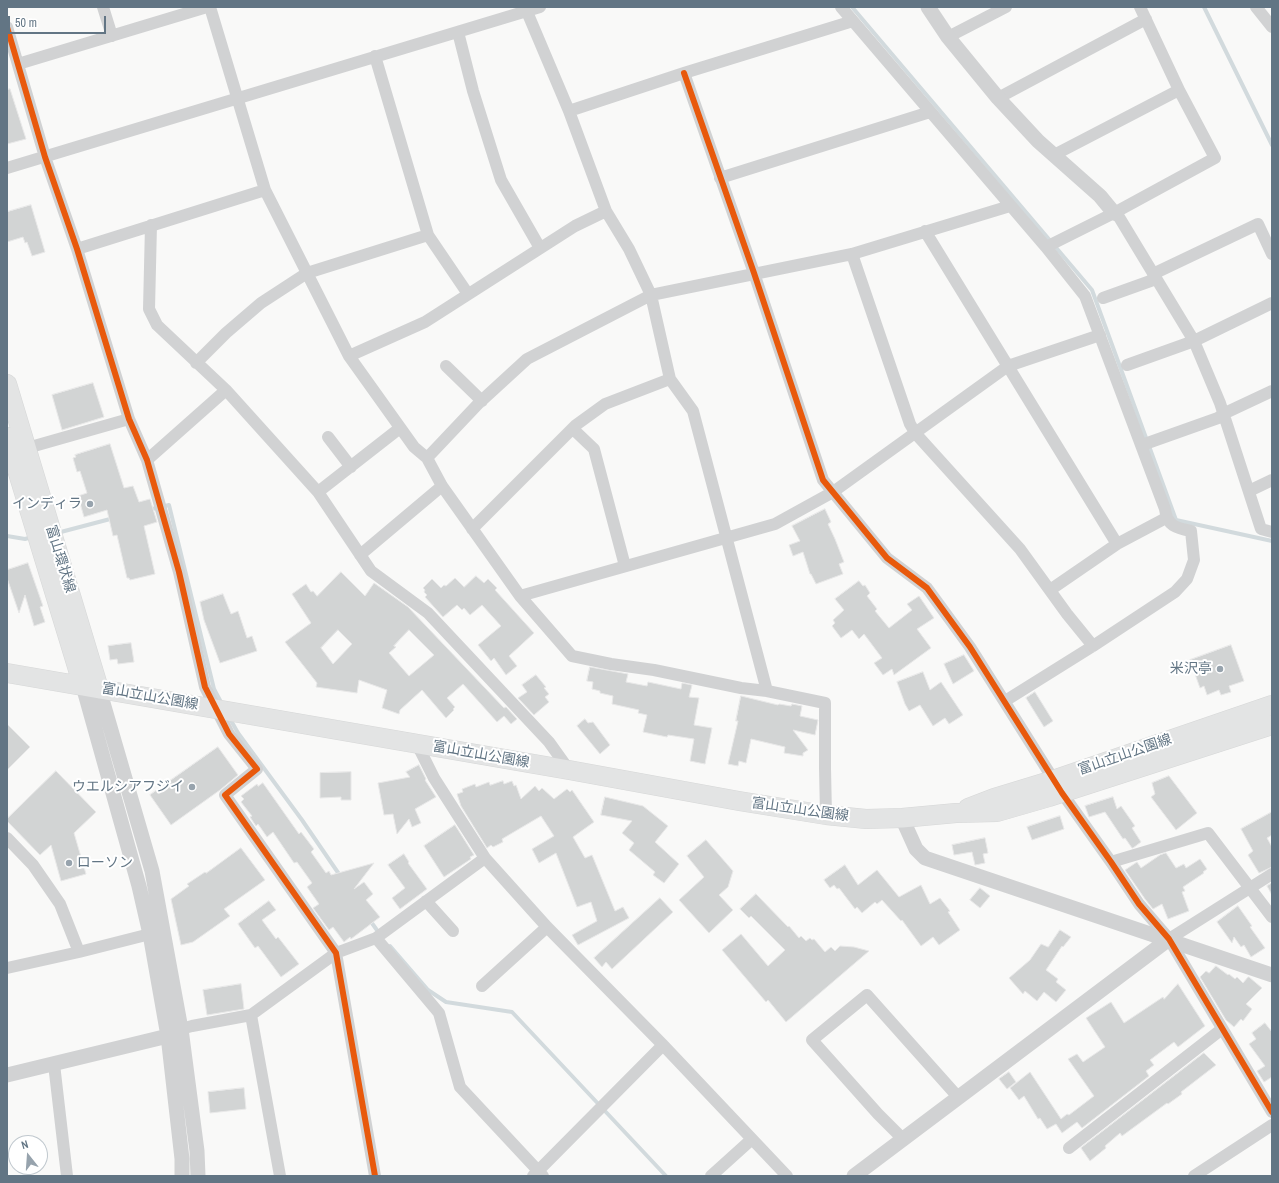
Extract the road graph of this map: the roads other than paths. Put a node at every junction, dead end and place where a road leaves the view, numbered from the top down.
1 (103, 7) edge
2 (208, 7) edge
3 (540, 7) edge
4 (841, 7) edge
5 (928, 7) edge
6 (1006, 7) edge
7 (1140, 7) edge
8 (1256, 7) edge
9 (526, 9) edge
10 (1146, 19) junction
11 (853, 21) junction
12 (1272, 27) edge
13 (7, 28) edge
14 (458, 32) junction
15 (112, 36) junction
16 (948, 37) junction
17 (376, 56) junction
18 (18, 64) junction
19 (684, 72) junction
20 (1179, 90) junction
21 (237, 97) junction
22 (998, 98) junction
23 (569, 111) junction
24 (930, 112) junction
25 (1054, 155) junction
26 (45, 157) junction
27 (7, 168) edge
28 (720, 178) junction
29 (265, 190) junction
30 (1010, 206) junction
31 (606, 211) junction
32 (1114, 212) junction
33 (151, 225) junction
34 (925, 232) junction
35 (428, 235) junction
36 (1046, 247) junction
37 (540, 248) junction
38 (77, 250) junction
39 (852, 254) junction
40 (1272, 254) edge
41 (307, 273) junction
42 (754, 273) junction
43 (1154, 277) junction
44 (468, 294) junction
45 (651, 295) junction
46 (1103, 298) dead end
47 (1272, 303) edge
48 (1100, 335) junction
49 (1194, 341) junction
50 (349, 356) junction
51 (196, 363) junction
52 (1127, 365) dead end
53 (446, 366) dead end
54 (1008, 366) junction
55 (670, 379) junction
56 (7, 384) edge
57 (226, 390) junction
58 (1272, 390) edge
59 (482, 401) junction
60 (1223, 414) junction
61 (129, 419) junction
62 (400, 428) junction
63 (572, 429) junction
64 (916, 434) junction
65 (328, 437) dead end
66 (1142, 445) junction
67 (13, 448) edge
68 (427, 458) junction
69 (147, 460) junction
70 (351, 467) junction
71 (1272, 480) edge
72 (442, 486) junction
73 (1248, 491) junction
74 (318, 492) junction
75 (833, 492) junction
76 (1166, 518) junction
77 (472, 529) junction
78 (1272, 532) edge
79 (726, 538) junction
80 (1117, 544) junction
81 (360, 555) junction
82 (625, 566) junction
83 (1050, 590) junction
84 (520, 596) junction
85 (1093, 646) junction
86 (7, 673) edge
87 (91, 688) junction
88 (767, 691) junction
89 (1005, 701) junction
90 (1272, 705) edge
91 (215, 708) junction
92 (1272, 725) edge
93 (417, 744) junction
94 (569, 770) junction
95 (1057, 786) junction
96 (826, 815) junction
97 (902, 818) junction
98 (7, 838) edge
99 (485, 858) junction
100 (1111, 862) junction
101 (1272, 874) edge
102 (1250, 887) junction
103 (426, 901) junction
104 (1272, 917) edge
105 (547, 927) junction
106 (454, 931) dead end
107 (150, 934) junction
108 (376, 938) junction
109 (1169, 939) junction
110 (78, 952) junction
111 (336, 953) junction
112 (7, 968) edge
113 (1272, 974) edge
114 (482, 986) dead end
115 (251, 1015) junction
116 (181, 1029) junction
117 (1222, 1029) junction
118 (168, 1036) junction
119 (663, 1045) junction
120 (54, 1064) junction
121 (7, 1075) edge
122 (958, 1097) junction
123 (1272, 1112) edge
124 (1272, 1125) edge
125 (752, 1139) junction
126 (903, 1139) junction
127 (1069, 1148) dead end
128 (538, 1174) edge
129 (67, 1176) edge
130 (182, 1176) edge
131 (198, 1176) edge
132 (280, 1176) edge
133 (375, 1176) edge
134 (711, 1176) edge
135 (787, 1176) edge
136 (854, 1176) edge
137 (1194, 1176) edge

1 - 15 street
2 - 15 street
2 - 21 street
3 - 9 street
4 - 11 street
5 - 16 street
6 - 16 street
7 - 10 street
8 - 12 street
9 - 14 street
9 - 23 street
10 - 20 street
10 - 22 street
11 - 19 street
11 - 24 street
13 - 18 street
14 - 17 street
14 - 37 street
15 - 18 street
16 - 22 street
17 - 21 street
17 - 35 street
18 - 26 street
19 - 23 street
19 - 28 street
20 - 25 street
20 - 32 street
21 - 26 street
21 - 29 street
22 - 25 street
23 - 31 street
24 - 28 street
24 - 30 street
25 - 32 street
26 - 27 street
26 - 38 street
28 - 42 street
29 - 33 street
29 - 41 street
30 - 34 street
30 - 36 street
31 - 37 street
31 - 45 street
32 - 36 street
32 - 43 street
33 - 38 street
33 - 51 street
34 - 39 street
34 - 54 street
35 - 41 street
35 - 44 street
36 - 48 street
37 - 44 street
38 - 61 street
39 - 42 street
39 - 64 street
40 - 43 street
41 - 50 street
41 - 51 street
42 - 45 street
42 - 75 street
43 - 46 street
43 - 49 street
44 - 50 street
45 - 55 street
45 - 59 street
47 - 49 street
48 - 54 street
48 - 66 street
49 - 52 street
49 - 60 street
50 - 62 street
51 - 57 street
53 - 59 street
54 - 64 street
54 - 80 street
55 - 63 street
55 - 79 street
56 - 67 main road, 富山環状線
57 - 69 street
57 - 74 street
58 - 60 street
59 - 68 street
60 - 66 street
60 - 73 street
61 - 67 street
61 - 69 street
62 - 68 street
62 - 70 street
63 - 77 street
63 - 82 street
64 - 75 street
64 - 83 street
65 - 70 street
66 - 76 street
67 - 87 main road, 富山環状線
68 - 72 street
69 - 91 street
70 - 74 street
71 - 73 street
72 - 77 street
72 - 81 street
73 - 78 street
74 - 81 street
75 - 79 street
75 - 89 street
76 - 80 street
76 - 85 street
77 - 84 street
79 - 82 street
79 - 88 street
80 - 83 street
81 - 94 street
82 - 84 street
83 - 85 street
84 - 88 street
85 - 89 street
86 - 87 main road, 富山立山公園線
87 - 91 main road, 富山立山公園線
87 - 107 street
87 - 116 street
88 - 96 street
89 - 95 street
90 - 95 main road, 富山立山公園線
91 - 93 main road, 富山立山公園線
91 - 111 street
92 - 95 main road, 富山立山公園線
93 - 94 main road, 富山立山公園線
93 - 99 street
94 - 96 main road, 富山立山公園線
95 - 97 main road, 富山立山公園線
95 - 100 street
96 - 97 main road, 富山立山公園線
97 - 109 street
98 - 110 street
99 - 103 street
99 - 105 street
100 - 102 street
100 - 109 street
101 - 102 street
102 - 104 street
102 - 109 street
103 - 106 street
103 - 108 street
105 - 114 street
105 - 119 street
107 - 110 street
107 - 118 street
108 - 111 street
108 - 128 street
109 - 113 street
109 - 117 street
109 - 122 street
110 - 112 street
111 - 115 street
111 - 133 street
115 - 116 street
115 - 132 street
116 - 118 street
116 - 131 street
117 - 123 street
117 - 127 street
118 - 120 street
118 - 130 street
119 - 125 street
119 - 128 street
120 - 121 street
120 - 129 street
122 - 126 street
122 - 126 street
124 - 137 street
125 - 134 street
125 - 135 street
126 - 136 street

